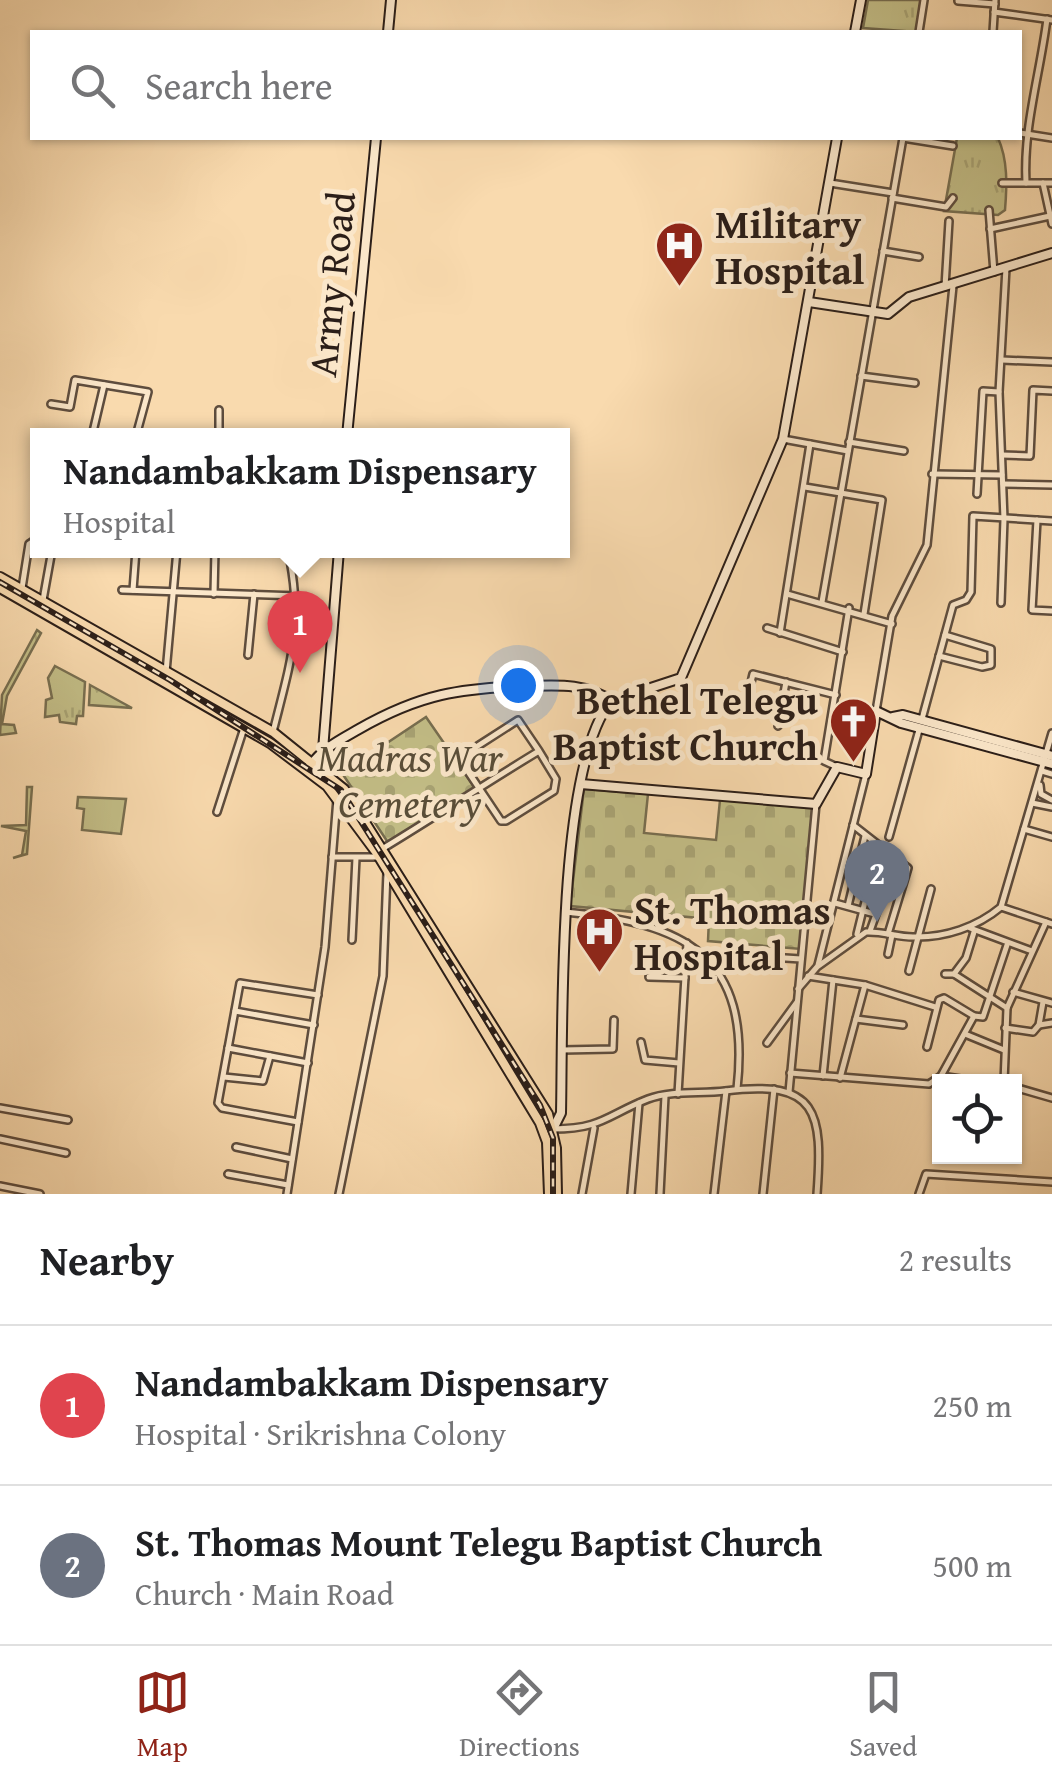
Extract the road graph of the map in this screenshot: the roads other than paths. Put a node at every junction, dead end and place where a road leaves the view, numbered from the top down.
1 (391, 0) edge
2 (861, 0) edge
3 (924, 0) edge
4 (958, 1) edge
5 (995, 5) edge
6 (1049, 19) edge
7 (388, 30) edge
8 (856, 30) edge
9 (919, 30) edge
10 (993, 30) edge
11 (1023, 133) edge
12 (1052, 138) edge
13 (376, 140) edge
14 (838, 140) edge
15 (903, 140) edge
16 (916, 140) edge
17 (953, 146) dead end
18 (1042, 182) junction
19 (1002, 183) dead end
20 (1026, 183) junction
21 (1052, 183) edge
22 (830, 184) junction
23 (892, 196) junction
24 (953, 198) dead end
25 (989, 210) dead end
26 (1051, 220) edge
27 (950, 221) dead end
28 (990, 230) junction
29 (883, 251) junction
30 (1052, 253) edge
31 (920, 256) dead end
32 (1006, 268) junction
33 (994, 272) junction
34 (949, 287) junction
35 (809, 302) junction
36 (871, 314) junction
37 (1002, 360) junction
38 (1052, 362) edge
39 (861, 376) junction
40 (914, 383) dead end
41 (104, 384) junction
42 (1052, 390) edge
43 (1000, 392) junction
44 (51, 404) dead end
45 (219, 410) dead end
46 (94, 428) edge
47 (138, 428) edge
48 (220, 428) edge
49 (348, 428) edge
50 (783, 438) junction
51 (848, 442) junction
52 (810, 444) junction
53 (848, 451) junction
54 (904, 452) dead end
55 (1002, 455) junction
56 (932, 474) junction
57 (978, 475) junction
58 (1002, 475) junction
59 (1003, 484) junction
60 (1052, 485) edge
61 (805, 487) junction
62 (841, 494) junction
63 (977, 494) dead end
64 (1004, 519) junction
65 (1037, 520) junction
66 (1052, 521) edge
67 (30, 543) edge
68 (51, 558) edge
69 (135, 558) edge
70 (177, 558) edge
71 (215, 558) edge
72 (290, 558) edge
73 (337, 558) edge
74 (0, 576) edge
75 (0, 588) edge
76 (22, 588) junction
77 (122, 590) dead end
78 (133, 590) junction
79 (176, 592) junction
80 (214, 594) junction
81 (254, 594) junction
82 (787, 594) junction
83 (298, 596) junction
84 (43, 600) junction
85 (822, 602) junction
86 (1001, 603) dead end
87 (848, 608) junction
88 (1052, 611) edge
89 (864, 614) junction
90 (892, 624) junction
91 (766, 628) dead end
92 (780, 633) junction
93 (945, 635) junction
94 (843, 652) junction
95 (248, 655) dead end
96 (939, 656) junction
97 (166, 672) junction
98 (786, 682) junction
99 (836, 694) junction
100 (612, 700) junction
101 (744, 712) dead end
102 (876, 712) junction
103 (231, 714) junction
104 (920, 724) junction
105 (778, 726) dead end
106 (244, 728) junction
107 (273, 732) junction
108 (1052, 733) edge
109 (323, 750) junction
110 (539, 751) junction
111 (313, 761) junction
112 (1047, 761) edge
113 (838, 767) junction
114 (307, 770) junction
115 (866, 774) junction
116 (1052, 774) edge
117 (1038, 782) junction
118 (581, 784) junction
119 (556, 785) junction
120 (565, 786) dead end
121 (478, 788) junction
122 (337, 796) junction
123 (1032, 802) junction
124 (1052, 803) edge
125 (816, 804) junction
126 (218, 812) dead end
127 (853, 824) junction
128 (1024, 829) junction
129 (865, 834) junction
130 (889, 836) dead end
131 (1052, 837) edge
132 (879, 845) junction
133 (379, 852) junction
134 (332, 857) junction
135 (356, 858) junction
136 (896, 858) junction
137 (387, 872) junction
138 (931, 889) dead end
139 (835, 902) junction
140 (848, 906) junction
141 (1001, 907) junction
142 (861, 910) junction
143 (566, 912) junction
144 (875, 914) junction
145 (1049, 923) edge
146 (972, 929) junction
147 (870, 931) junction
148 (890, 934) junction
149 (857, 936) junction
150 (914, 938) junction
151 (352, 940) dead end
152 (687, 941) junction
153 (1007, 945) junction
154 (1032, 951) junction
155 (702, 952) junction
156 (888, 954) dead end
157 (801, 960) junction
158 (817, 968) junction
159 (909, 972) dead end
160 (945, 974) dead end
161 (954, 974) junction
162 (808, 976) junction
163 (649, 977) dead end
164 (684, 978) junction
165 (833, 980) junction
166 (865, 984) junction
167 (798, 989) junction
168 (1013, 992) junction
169 (318, 995) junction
170 (990, 1000) junction
171 (797, 1002) junction
172 (1043, 1002) junction
173 (1052, 1003) edge
174 (936, 1008) junction
175 (1007, 1008) junction
176 (235, 1011) junction
177 (974, 1016) junction
178 (614, 1020) dead end
179 (856, 1020) junction
180 (1052, 1023) edge
181 (314, 1025) junction
182 (1040, 1025) junction
183 (903, 1026) dead end
184 (1006, 1028) junction
185 (964, 1034) junction
186 (641, 1042) dead end
187 (767, 1043) dead end
188 (927, 1047) dead end
189 (228, 1048) junction
190 (562, 1050) junction
191 (1005, 1050) junction
192 (270, 1056) junction
193 (680, 1062) junction
194 (308, 1063) junction
195 (790, 1073) junction
196 (942, 1074) edge
197 (1004, 1074) edge
198 (823, 1076) junction
199 (224, 1077) junction
200 (840, 1078) junction
201 (932, 1082) edge
202 (737, 1089) junction
203 (774, 1089) junction
204 (1022, 1089) edge
205 (726, 1091) junction
206 (789, 1092) junction
207 (678, 1094) junction
208 (665, 1096) junction
209 (1052, 1098) edge
210 (639, 1103) junction
211 (0, 1108) edge
212 (68, 1120) dead end
213 (299, 1122) junction
214 (594, 1127) junction
215 (553, 1129) junction
216 (0, 1139) edge
217 (236, 1147) dead end
218 (66, 1153) dead end
219 (293, 1159) junction
220 (228, 1174) dead end
221 (1052, 1182) edge
222 (288, 1185) junction
223 (0, 1186) edge
224 (40, 1194) edge
225 (287, 1194) edge
226 (339, 1194) edge
227 (549, 1194) edge
228 (557, 1194) edge
229 (582, 1194) edge
230 (630, 1194) edge
231 (660, 1194) edge
232 (714, 1194) edge
233 (763, 1194) edge
234 (817, 1194) edge
235 (920, 1194) edge

1 - 7 street
2 - 8 street
3 - 9 street
4 - 5 street
5 - 6 street
5 - 10 street
6 - 11 street
11 - 12 street
11 - 20 street
13 - 49 street, Army Road
14 - 22 street
15 - 23 street
16 - 17 street
18 - 20 street
18 - 21 street
18 - 26 street
19 - 20 street
22 - 23 street
22 - 35 street
23 - 24 street
23 - 29 street
25 - 28 street
26 - 28 street
27 - 34 street
28 - 33 street
29 - 31 street
29 - 36 street
30 - 32 street
32 - 33 street
32 - 37 street
33 - 34 street
34 - 36 street
34 - 56 street
35 - 36 street
35 - 50 street
36 - 39 street
37 - 38 street
37 - 43 street
39 - 40 street
39 - 51 street
41 - 44 street
41 - 46 street
41 - 47 street
42 - 55 street
43 - 55 street
43 - 57 street
45 - 48 street
50 - 52 street
50 - 100 street
51 - 53 street
51 - 54 street
52 - 53 street
52 - 61 street
53 - 62 street
55 - 58 street
56 - 57 street
56 - 90 street
57 - 58 street
57 - 63 street
58 - 59 street
59 - 60 street
59 - 64 street
61 - 62 street
61 - 82 street
62 - 85 street
62 - 89 street
64 - 65 street
64 - 86 street
64 - 93 street
65 - 66 street
65 - 88 street
67 - 76 street
68 - 84 street
69 - 78 street
70 - 79 street
71 - 80 street
72 - 83 street
73 - 109 street
74 - 76 main road
75 - 103 main road
76 - 84 main road
77 - 78 street
78 - 79 street
79 - 80 street
79 - 97 street
80 - 81 street
81 - 83 street
81 - 95 street
82 - 85 street
82 - 92 street
83 - 107 street
84 - 97 main road
85 - 87 street
87 - 89 street
87 - 94 street
89 - 90 street
90 - 102 street
91 - 92 street
92 - 94 street
93 - 96 street
93 - 96 street
94 - 99 street
96 - 104 street
97 - 103 main road
98 - 99 street
98 - 101 street
98 - 105 street
99 - 113 street
100 - 109 street
100 - 118 street
102 - 104 street
102 - 115 street
103 - 106 main road
103 - 107 main road
104 - 112 street
104 - 130 street
106 - 114 main road
106 - 126 street
107 - 111 main road
108 - 112 street
109 - 111 street
110 - 119 street
110 - 121 street
110 - 121 street
111 - 114 street
111 - 133 main road
112 - 116 street
112 - 117 street
113 - 115 street
113 - 125 street
114 - 122 main road
115 - 127 street
117 - 123 street
117 - 124 street
118 - 125 street
118 - 143 street
119 - 120 street
119 - 121 street
121 - 133 street
122 - 133 main road
122 - 134 street
123 - 124 street
123 - 128 street
125 - 157 street
127 - 129 street
127 - 139 street
128 - 131 street
128 - 141 street
129 - 132 street
129 - 140 street
132 - 136 street
132 - 142 street
133 - 135 street
133 - 137 main road
133 - 215 main road
134 - 135 street
134 - 169 street
135 - 151 street
136 - 144 street
136 - 148 street
137 - 226 street
137 - 227 main road
138 - 150 street
139 - 140 street
139 - 158 street
140 - 142 street
141 - 145 street
141 - 146 street
142 - 144 street
142 - 149 street
143 - 152 street
143 - 190 street
144 - 147 street
145 - 154 street
146 - 150 street
146 - 153 street
146 - 161 street
147 - 148 street
147 - 149 street
148 - 150 street
148 - 156 street
149 - 158 street
150 - 159 street
152 - 155 street
152 - 164 street
153 - 154 street
153 - 170 street
154 - 168 street
155 - 157 street
155 - 202 street
157 - 167 street
158 - 162 street
160 - 161 street
161 - 170 street
162 - 165 street
162 - 167 street
163 - 164 street
164 - 193 street
165 - 166 street
165 - 198 street
166 - 174 street
166 - 179 street
167 - 171 street
168 - 172 street
168 - 175 street
169 - 176 street
169 - 181 street
170 - 175 street
170 - 177 street
171 - 187 street
171 - 195 street
172 - 173 street
172 - 182 street
174 - 177 street
174 - 188 street
175 - 184 street
176 - 181 street
176 - 189 street
177 - 185 street
178 - 190 street
179 - 183 street
179 - 200 street
180 - 182 street
181 - 194 street
182 - 184 street
184 - 191 street
185 - 191 street
185 - 196 street
186 - 193 street
189 - 192 street
189 - 199 street
190 - 215 street
191 - 197 street
192 - 194 street
192 - 199 street
193 - 207 street
194 - 213 street
195 - 198 street
195 - 206 street
198 - 200 street
199 - 213 street
200 - 201 street
202 - 203 street
202 - 205 street
203 - 206 street
203 - 233 street
204 - 209 street
205 - 207 street
205 - 232 street
206 - 234 street
207 - 208 street
208 - 210 street
208 - 231 street
210 - 214 street
210 - 230 street
211 - 212 street
213 - 219 street
214 - 215 street
214 - 229 street
215 - 228 main road
216 - 218 street
217 - 219 street
219 - 222 street
220 - 222 street
221 - 235 street
222 - 225 street
223 - 224 street

